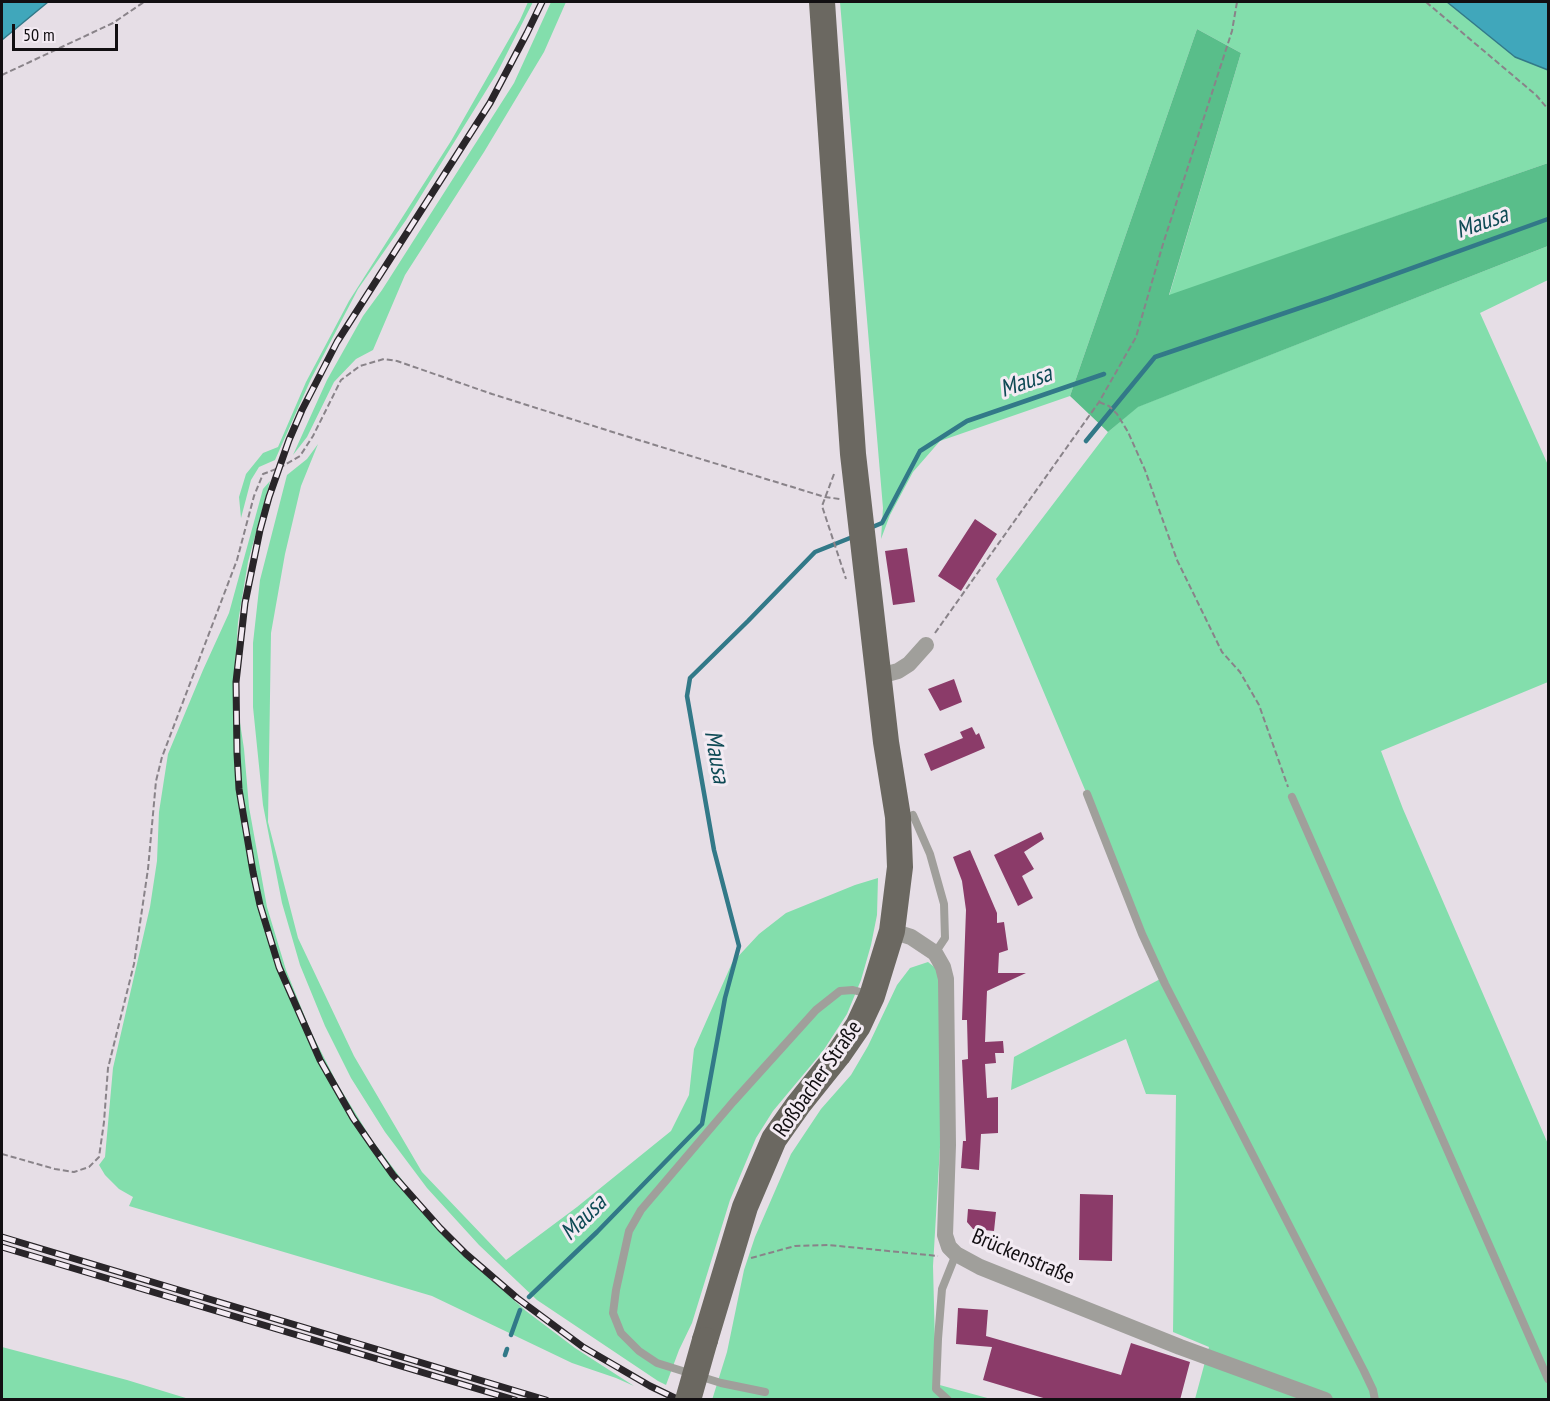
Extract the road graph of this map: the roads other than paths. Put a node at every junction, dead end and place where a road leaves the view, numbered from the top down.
1 (822, 2) edge
2 (926, 645) road end
3 (880, 676) junction
4 (1087, 794) dead end
5 (1292, 797) road end
6 (913, 815) dead end
7 (892, 931) junction
8 (935, 953) junction
9 (872, 996) junction
10 (956, 1254) junction
11 (1548, 1379) edge
12 (765, 1392) dead end
13 (688, 1400) edge
14 (948, 1400) edge
15 (1325, 1400) edge
16 (1375, 1400) edge

1 - 3 main road, Roßbacher Straße
2 - 3 street
3 - 7 main road, Roßbacher Straße
4 - 16 lane
5 - 11 lane
6 - 8 lane
7 - 8 street
7 - 9 main road, Roßbacher Straße
8 - 10 street, Brückenstraße
9 - 12 lane
9 - 13 main road, Roßbacher Straße, bridge
10 - 14 lane
10 - 15 street, Brückenstraße

